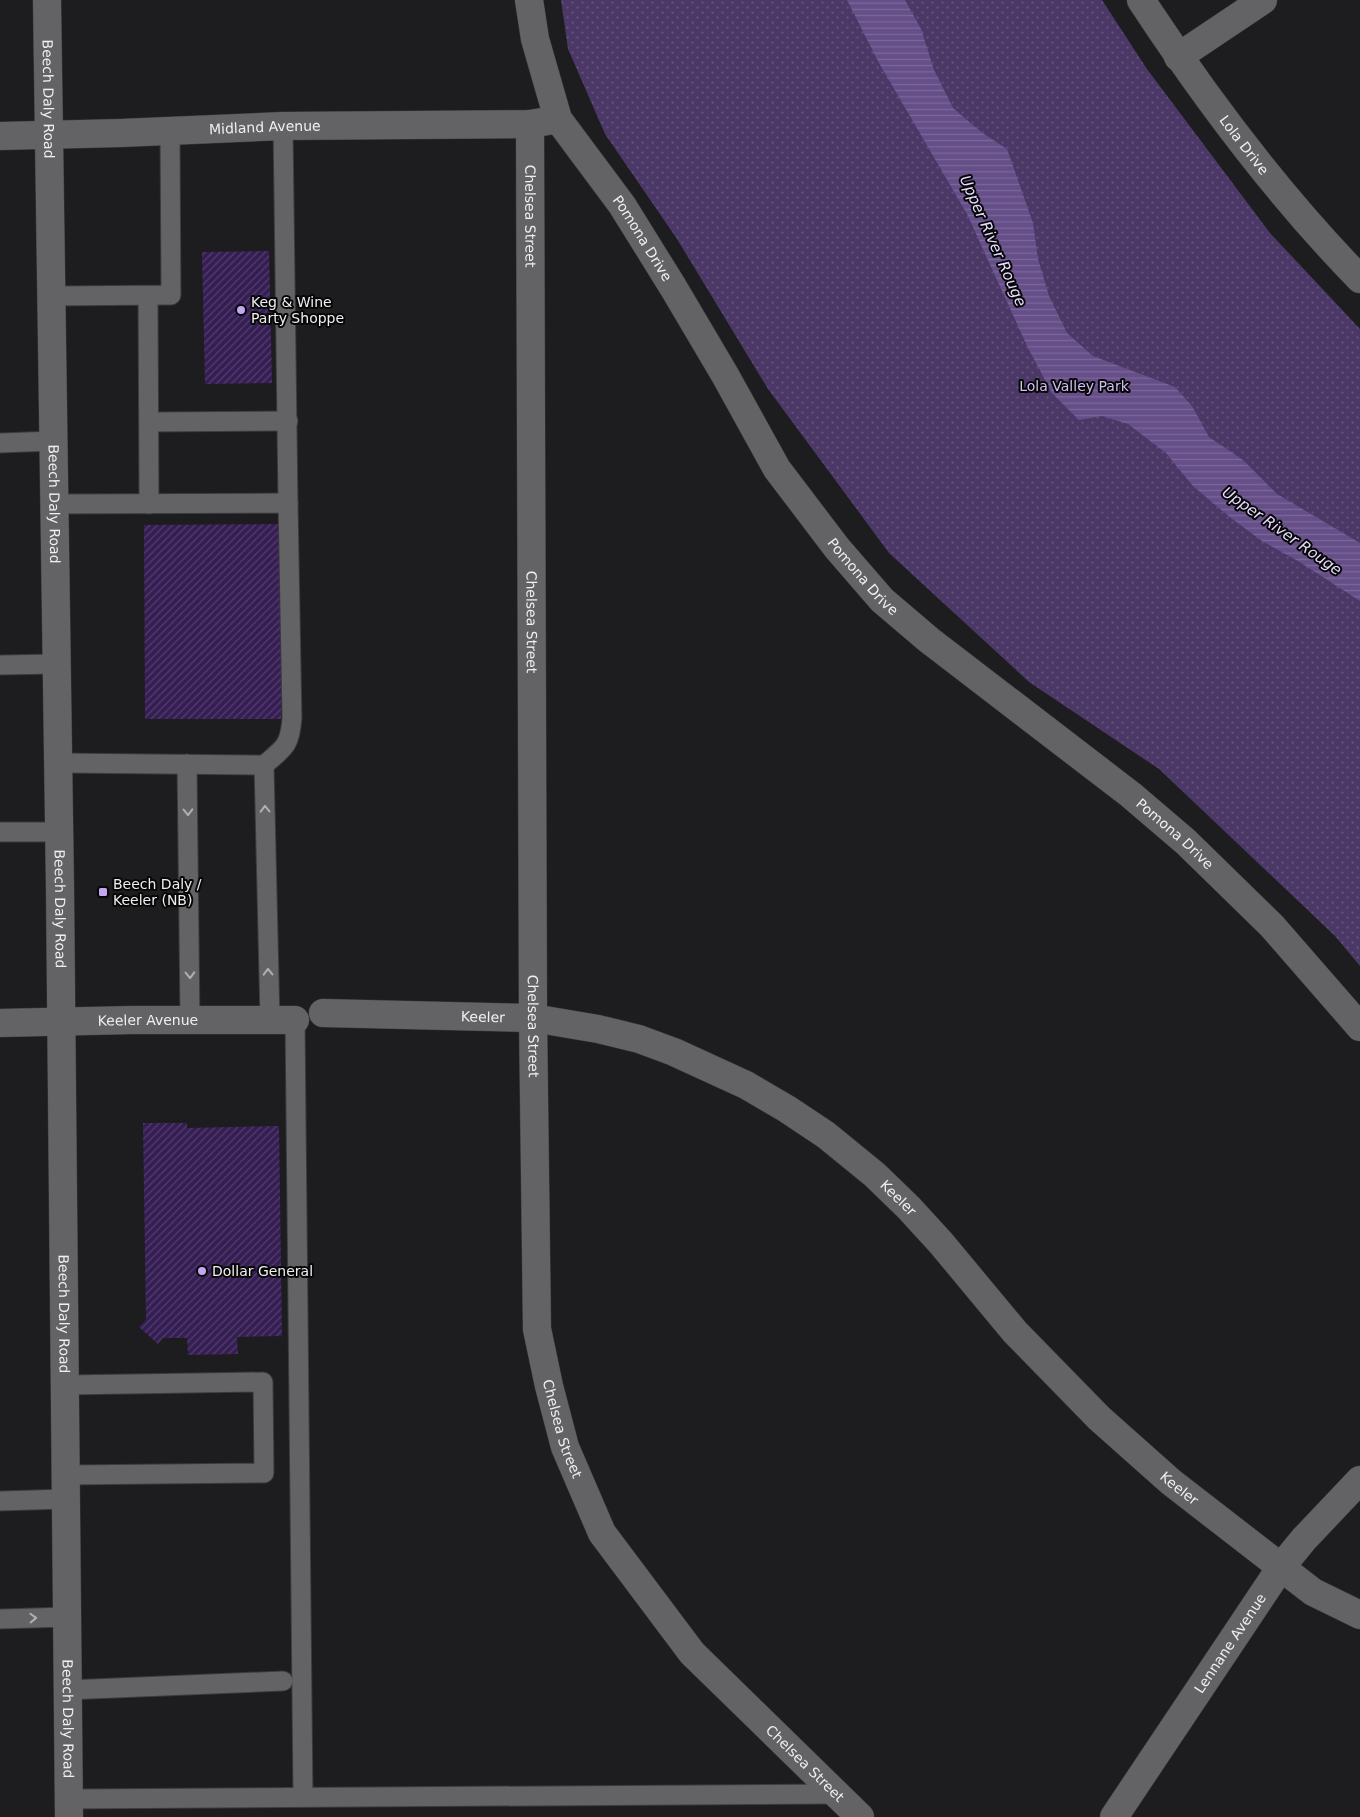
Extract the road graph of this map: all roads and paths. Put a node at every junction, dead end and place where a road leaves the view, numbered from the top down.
1 (47, 0) edge
2 (529, 0) edge
3 (1141, 0) edge
4 (1263, 0) edge
5 (1178, 57) junction
6 (558, 118) junction
7 (530, 124) junction
8 (283, 126) junction
9 (170, 132) junction
10 (0, 136) edge
11 (50, 136) junction
12 (1360, 279) edge
13 (52, 296) junction
14 (148, 296) junction
15 (149, 422) junction
16 (288, 422) junction
17 (54, 442) junction
18 (0, 443) edge
19 (288, 503) junction
20 (54, 504) junction
21 (150, 504) junction
22 (56, 664) junction
23 (0, 665) edge
24 (58, 763) junction
25 (187, 764) junction
26 (264, 765) junction
27 (0, 832) edge
28 (58, 832) junction
29 (322, 1013) dead end
30 (533, 1018) junction
31 (190, 1020) junction
32 (282, 1020) junction
33 (61, 1022) junction
34 (0, 1023) edge
35 (1360, 1027) edge
36 (65, 1385) junction
37 (1360, 1480) edge
38 (66, 1487) junction
39 (0, 1500) edge
40 (1281, 1567) junction
41 (1360, 1614) edge
42 (67, 1617) junction
43 (0, 1619) edge
44 (283, 1681) dead end
45 (67, 1690) junction
46 (836, 1794) junction
47 (303, 1798) junction
48 (68, 1808) edge
49 (860, 1817) edge
50 (1114, 1817) edge

1 - 11 street, Beech Daly Road
2 - 6 street, Pomona Drive
3 - 5 street, Lola Drive
4 - 5 street
5 - 12 street, Lola Drive
6 - 7 street, Midland Avenue
6 - 35 street, Pomona Drive
7 - 8 street, Midland Avenue
7 - 30 street, Chelsea Street
8 - 9 street, Midland Avenue
8 - 16 lane
9 - 11 street, Midland Avenue
9 - 14 lane
10 - 11 street, Midland Avenue
11 - 13 street, Beech Daly Road
13 - 14 lane
13 - 17 street, Beech Daly Road
14 - 15 lane
15 - 16 lane
15 - 21 lane
16 - 19 lane
17 - 18 lane
17 - 20 street, Beech Daly Road
19 - 21 lane
19 - 26 lane
20 - 21 lane
20 - 22 street, Beech Daly Road
22 - 23 lane
22 - 24 street, Beech Daly Road
24 - 25 lane
24 - 28 street, Beech Daly Road
25 - 26 lane
25 -> 31 lane
32 -> 26 lane
27 - 28 lane
28 - 33 street, Beech Daly Road
29 - 30 street, Keeler
30 - 40 street, Keeler
30 - 46 street, Chelsea Street
31 - 32 street, Keeler Avenue
31 - 33 street, Keeler Avenue
32 - 47 lane
33 - 34 street, Keeler Avenue
33 - 36 street, Beech Daly Road
36 - 38 street, Beech Daly Road
36 - 38 lane
37 - 40 street, Lennane Avenue
38 - 39 lane
38 - 42 street, Beech Daly Road
40 - 41 street, Keeler
40 - 50 street, Lennane Avenue
43 -> 42 lane
42 - 45 street, Beech Daly Road
44 - 45 lane
45 - 48 street, Beech Daly Road
46 - 47 lane
46 - 49 street, Chelsea Street
47 - 48 lane

